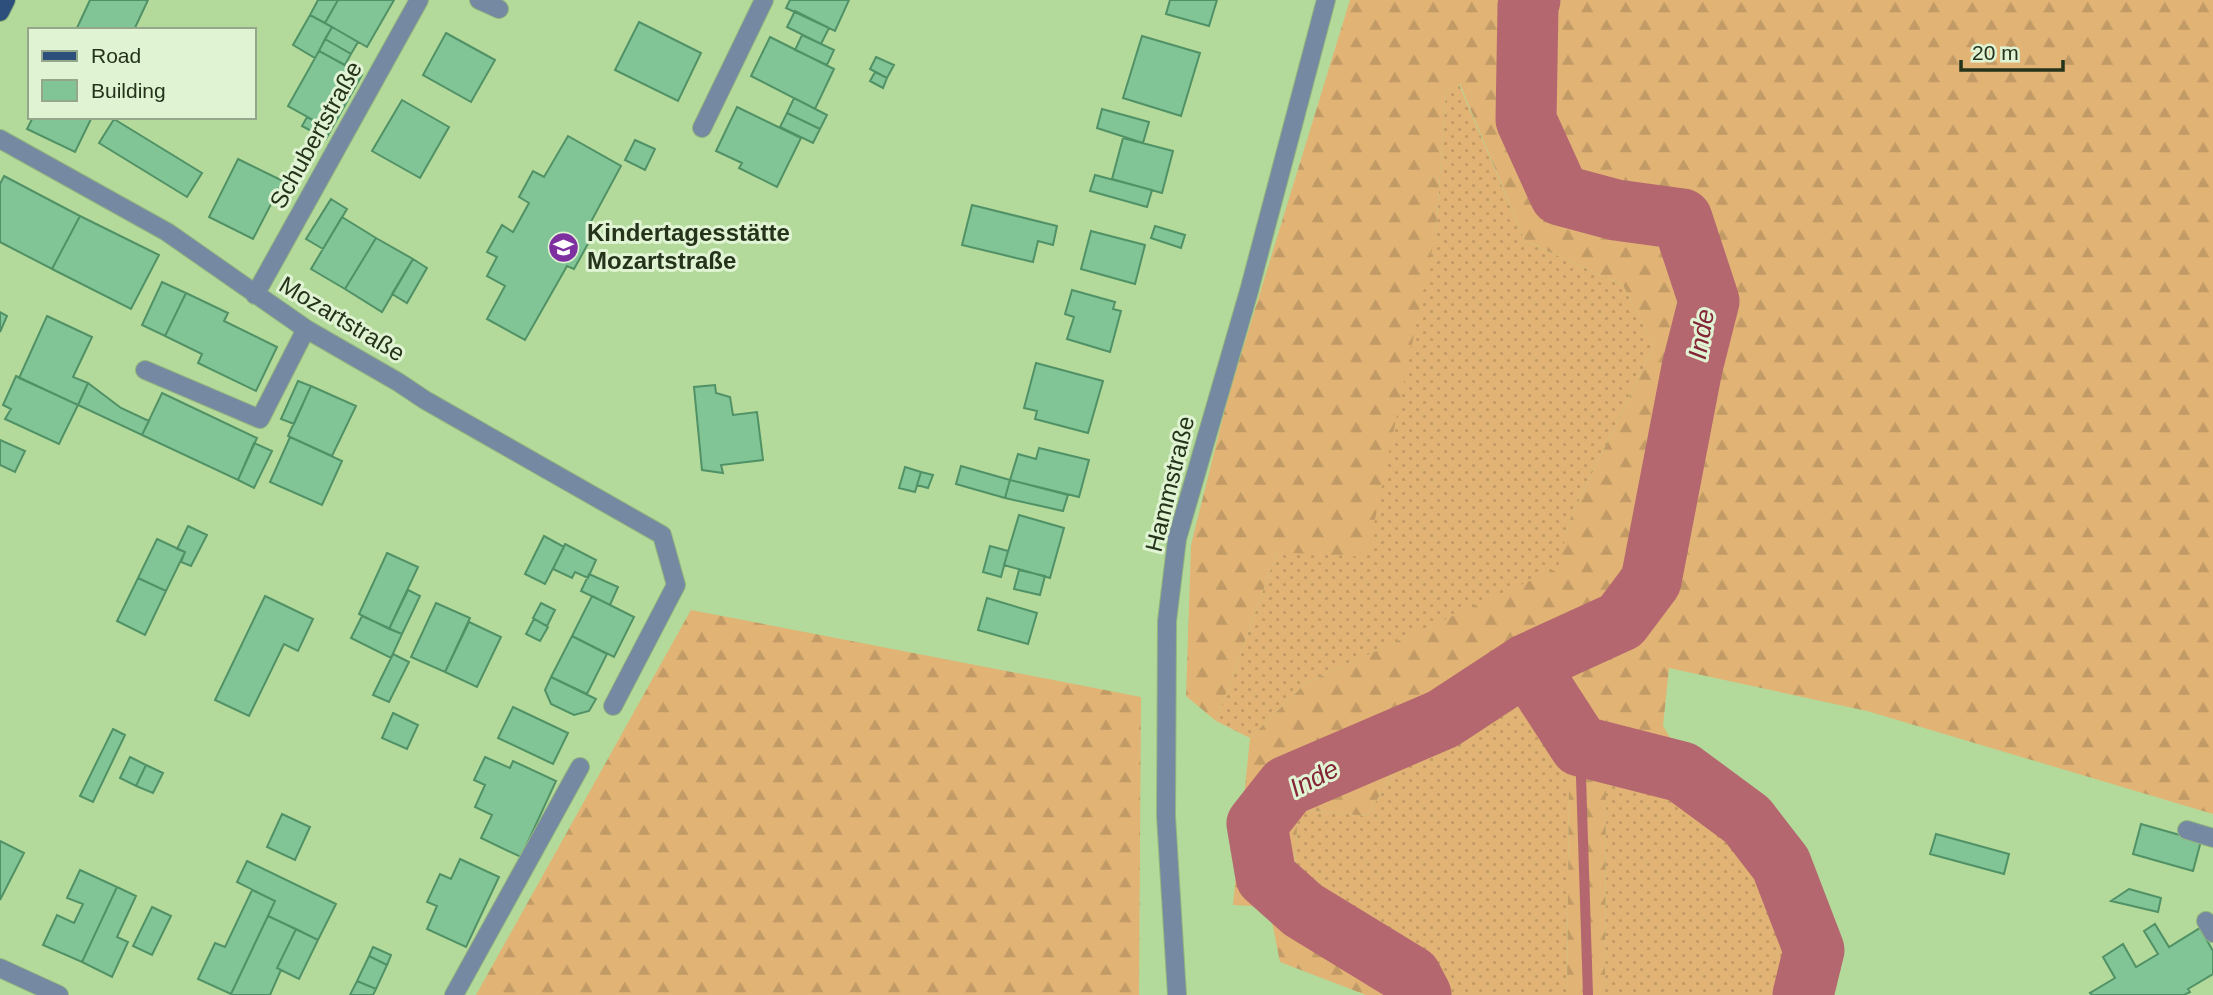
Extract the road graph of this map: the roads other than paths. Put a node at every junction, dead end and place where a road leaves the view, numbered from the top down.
1 (6, 0) edge
2 (419, 0) edge
3 (478, 0) edge
4 (764, 0) edge
5 (1326, 0) edge
6 (499, 9) dead end
7 (0, 12) edge
8 (702, 128) dead end
9 (0, 139) edge
10 (255, 295) junction
11 (306, 329) junction
12 (145, 370) dead end
13 (613, 706) dead end
14 (580, 767) dead end
15 (2187, 830) dead end
16 (2213, 838) edge
17 (0, 968) edge
18 (58, 995) edge
19 (454, 995) edge
20 (1177, 995) edge

1 - 7 main road
2 - 10 street, Schubertstraße
3 - 6 street
4 - 8 street
5 - 20 street, Hammstraße
9 - 10 street, Mozartstraße
10 - 11 street, Mozartstraße
11 - 12 street
11 - 13 street, Mozartstraße
14 - 19 street
15 - 16 street
17 - 18 street

